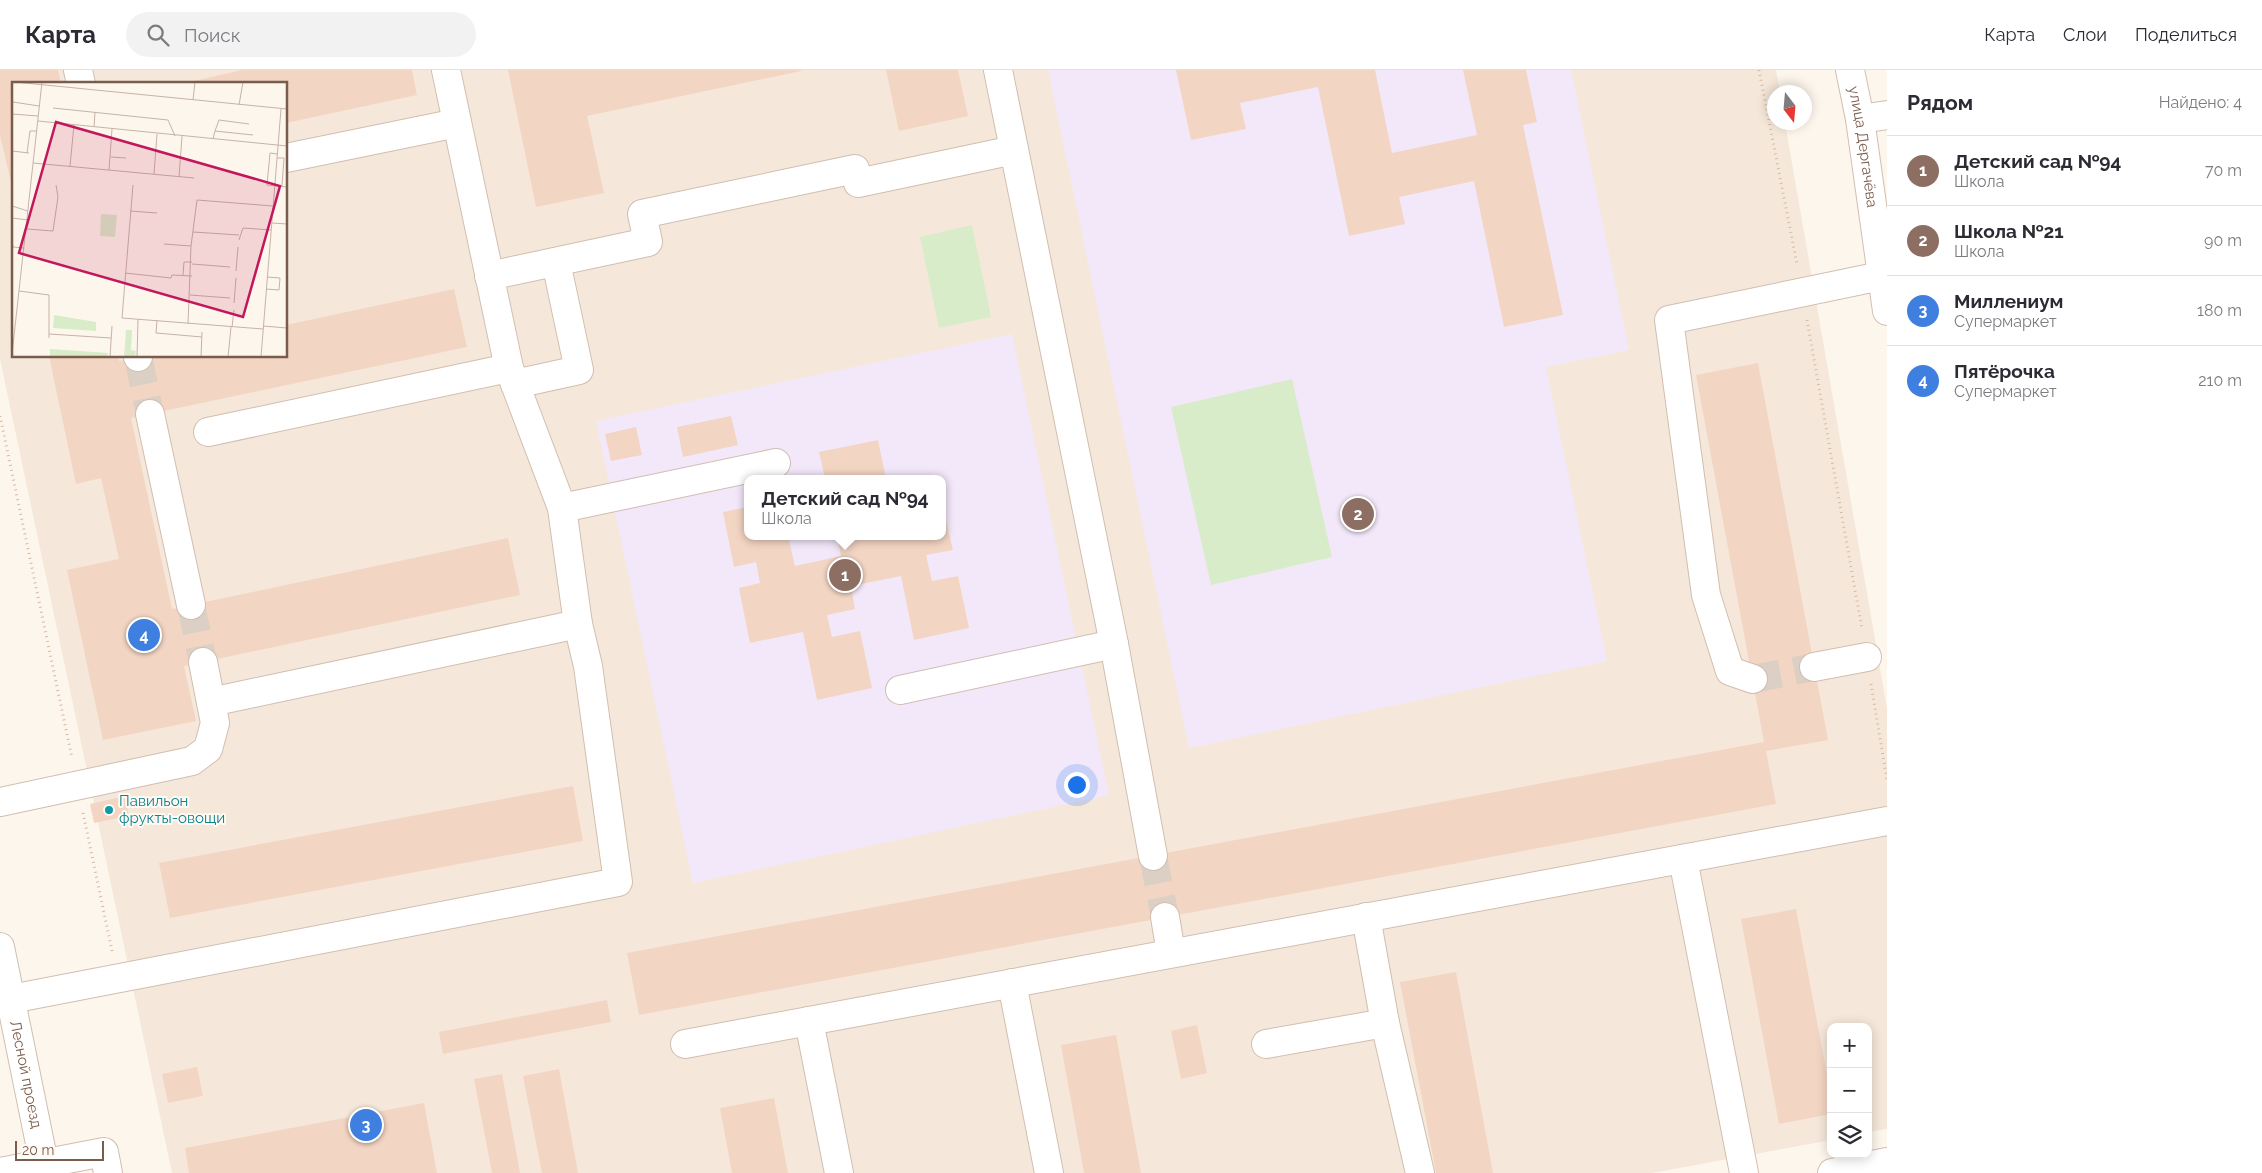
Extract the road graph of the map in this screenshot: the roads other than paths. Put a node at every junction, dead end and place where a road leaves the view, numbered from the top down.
1 (446, 70) edge
2 (998, 70) edge
3 (1850, 70) edge
4 (1887, 115) edge
5 (1860, 119) junction
6 (457, 123) junction
7 (1014, 150) junction
8 (288, 158) edge
9 (1882, 244) edge
10 (556, 262) junction
11 (490, 276) junction
12 (1881, 276) junction
13 (1887, 311) edge
14 (512, 376) junction
15 (150, 414) tunnel mouth
16 (208, 432) dead end
17 (776, 463) dead end
18 (562, 508) junction
19 (191, 605) tunnel mouth
20 (578, 624) junction
21 (1114, 644) junction
22 (1867, 657) road end
23 (203, 662) tunnel mouth
24 (1814, 667) tunnel mouth
25 (1753, 679) tunnel mouth
26 (900, 690) dead end
27 (211, 702) junction
28 (0, 802) edge
29 (1887, 821) edge
30 (1153, 856) tunnel mouth
31 (1683, 859) junction
32 (1165, 917) tunnel mouth
33 (1366, 918) junction
34 (0, 947) edge
35 (1172, 953) junction
36 (1012, 983) junction
37 (6, 986) edge
38 (809, 1020) junction
39 (1385, 1023) junction
40 (685, 1044) dead end
41 (1266, 1044) dead end
42 (1887, 1162) edge
43 (45, 1168) edge
44 (0, 1172) edge
45 (108, 1173) edge
46 (839, 1173) edge
47 (1049, 1173) edge
48 (1420, 1173) edge
49 (1744, 1173) edge
50 (1832, 1173) edge

1 - 6 street
2 - 7 street
3 - 5 street, улица Дергачёва
4 - 5 street
5 - 9 street, улица Дергачёва
6 - 8 street
6 - 11 street
7 - 10 street
7 - 21 street
9 - 12 street, улица Дергачёва
10 - 11 street
10 - 14 street
11 - 14 street
12 - 13 street, улица Дергачёва
12 - 25 street
14 - 16 street
14 - 18 street
15 - 19 street
17 - 18 street
18 - 20 street
20 - 27 street
20 - 37 street
21 - 26 street
21 - 30 street
22 - 24 street
23 - 27 street
27 - 28 street
29 - 31 street
31 - 33 street
31 - 49 street
32 - 35 street
33 - 35 street
33 - 39 street
34 - 37 street, Лесной проезд
35 - 36 street
36 - 38 street
36 - 47 street
37 - 43 street, Лесной проезд
38 - 40 street
38 - 46 street
39 - 41 street
39 - 48 street
42 - 50 street
43 - 44 street
43 - 45 street

